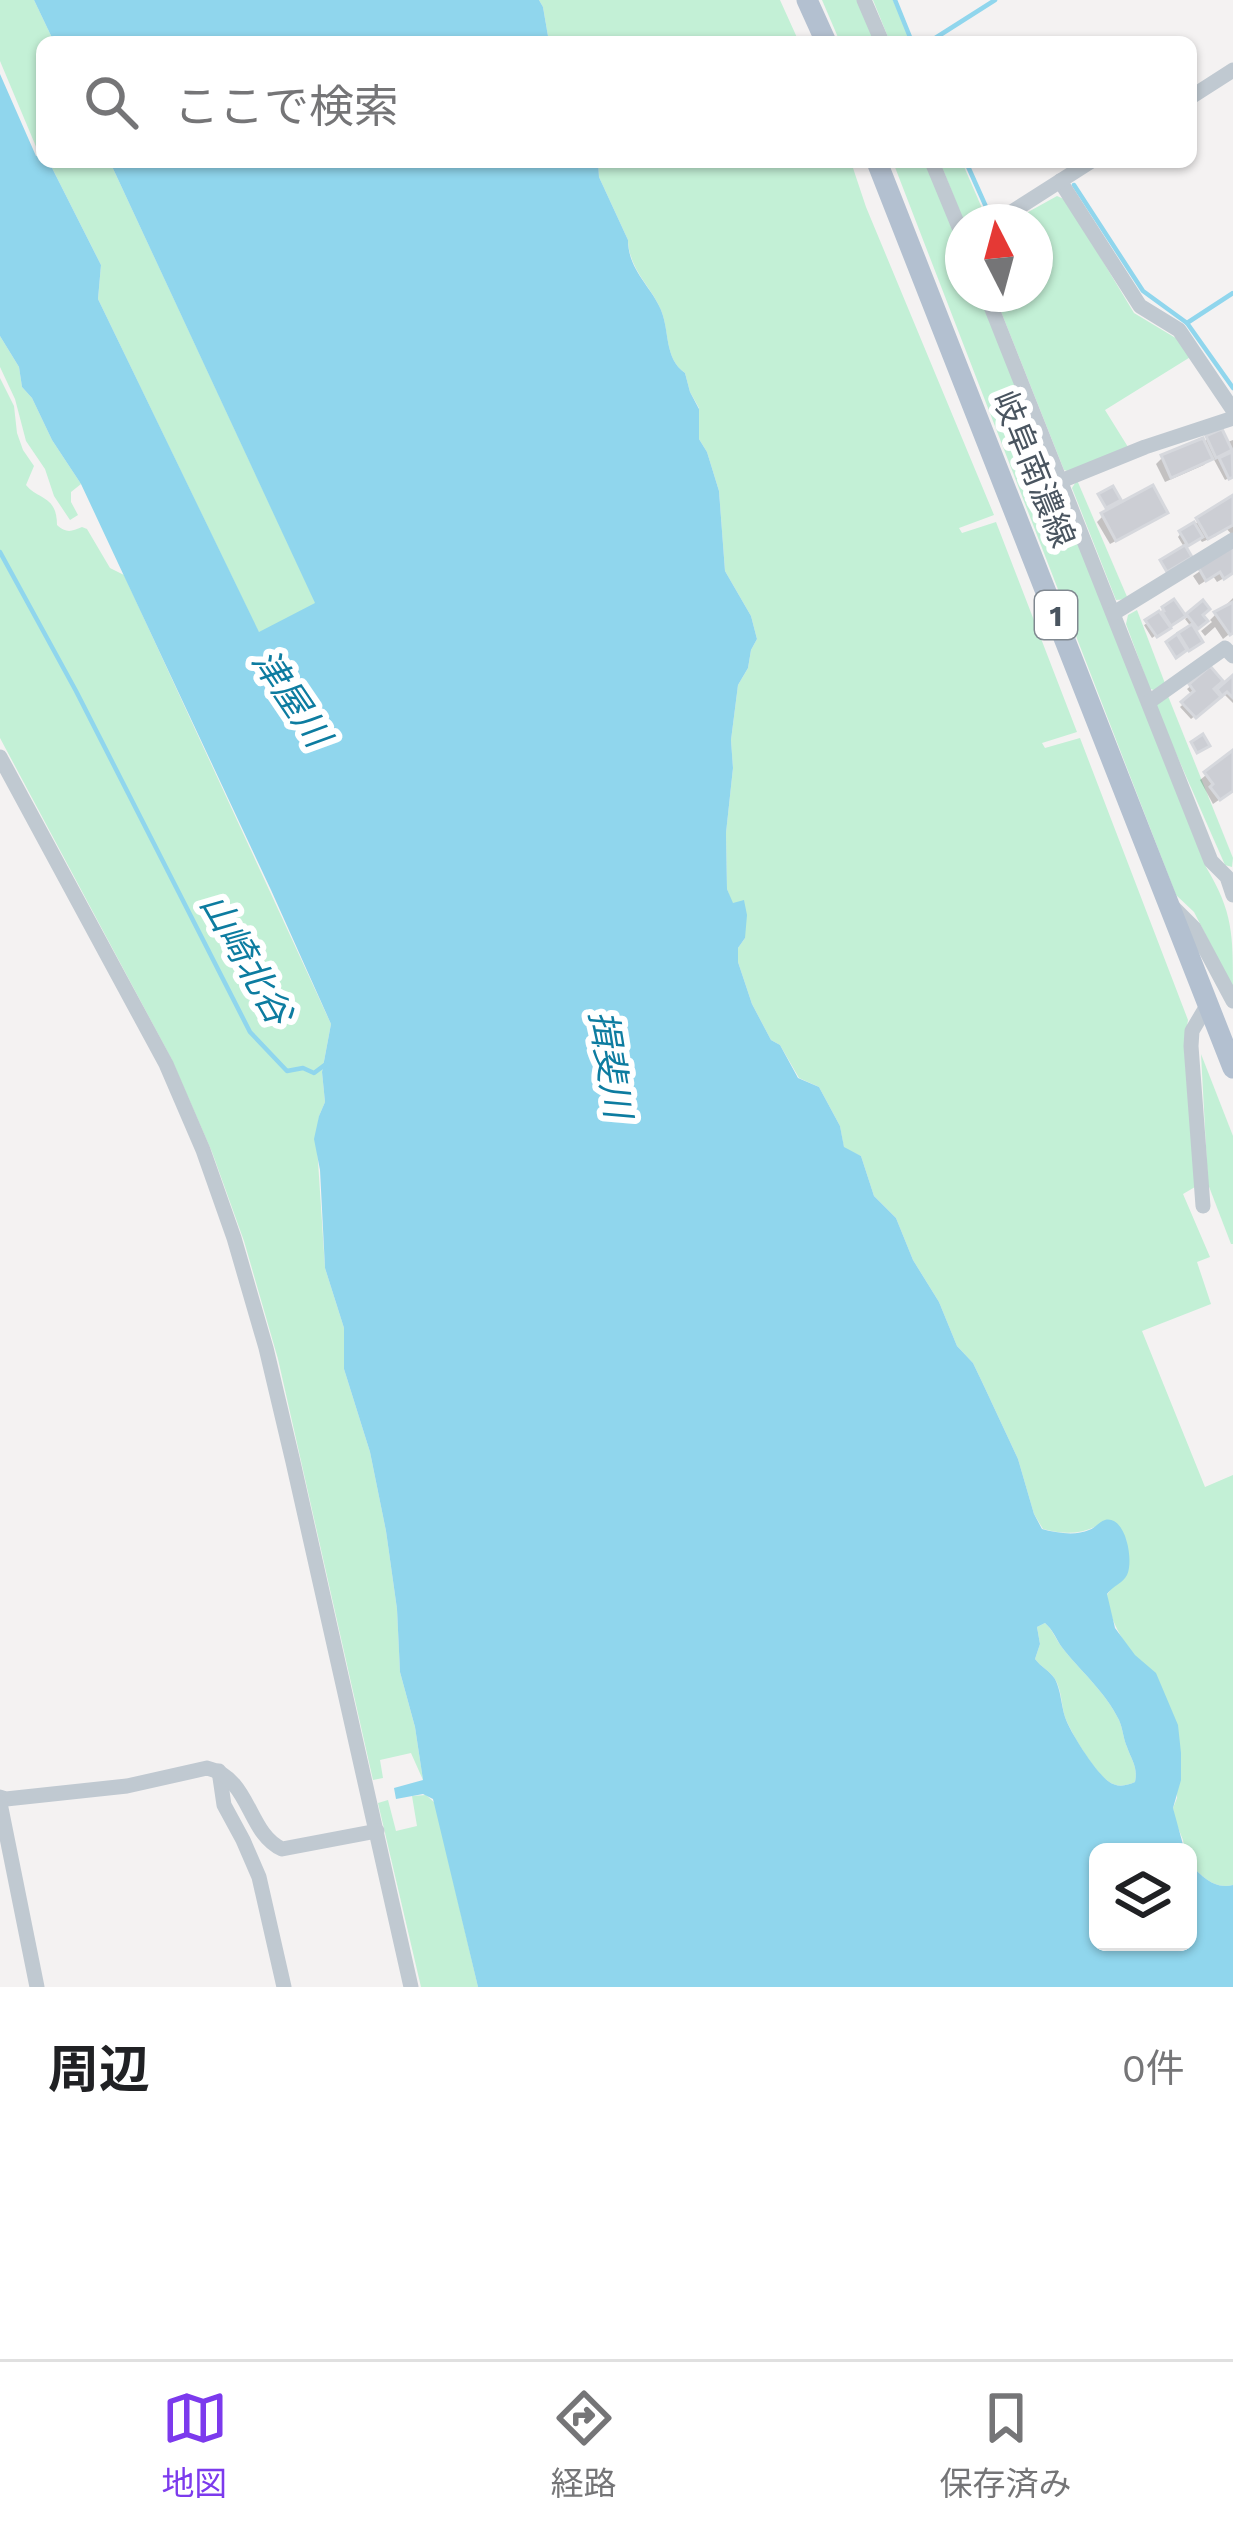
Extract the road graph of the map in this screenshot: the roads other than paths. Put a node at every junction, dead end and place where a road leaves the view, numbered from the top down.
1 (807, 0) edge
2 (864, 0) edge
3 (823, 36) edge
4 (879, 36) edge
5 (1233, 70) edge
6 (1197, 93) edge
7 (879, 168) edge
8 (934, 168) edge
9 (1081, 168) edge
10 (1060, 182) junction
11 (949, 204) edge
12 (1025, 204) edge
13 (993, 312) edge
14 (1233, 414) edge
15 (1061, 481) junction
16 (1233, 540) edge
17 (1114, 613) junction
18 (1233, 656) edge
19 (1149, 702) junction
20 (0, 757) edge
21 (1230, 874) edge
22 (1233, 895) edge
23 (1170, 904) junction
24 (1233, 1001) edge
25 (1208, 1004) junction
26 (1233, 1068) edge
27 (1203, 1206) dead end
28 (219, 1771) junction
29 (0, 1800) edge
30 (377, 1831) junction
31 (38, 1987) edge
32 (284, 1987) edge
33 (411, 1987) edge

1 - 3 main road
2 - 4 street
5 - 6 street
7 - 23 main road, 岐阜南濃線 / 1
8 - 11 street
9 - 10 street
10 - 12 street
10 - 14 street
13 - 15 street
14 - 15 street
15 - 17 street
16 - 17 street
17 - 19 street
18 - 19 street
19 - 21 street
20 - 30 street
21 - 22 street
23 - 24 street
23 - 25 main road, 岐阜南濃線 / 1
25 - 26 main road, 岐阜南濃線 / 1
25 - 27 street
28 - 29 street
28 - 30 street
28 - 32 street
29 - 31 street
30 - 33 street

